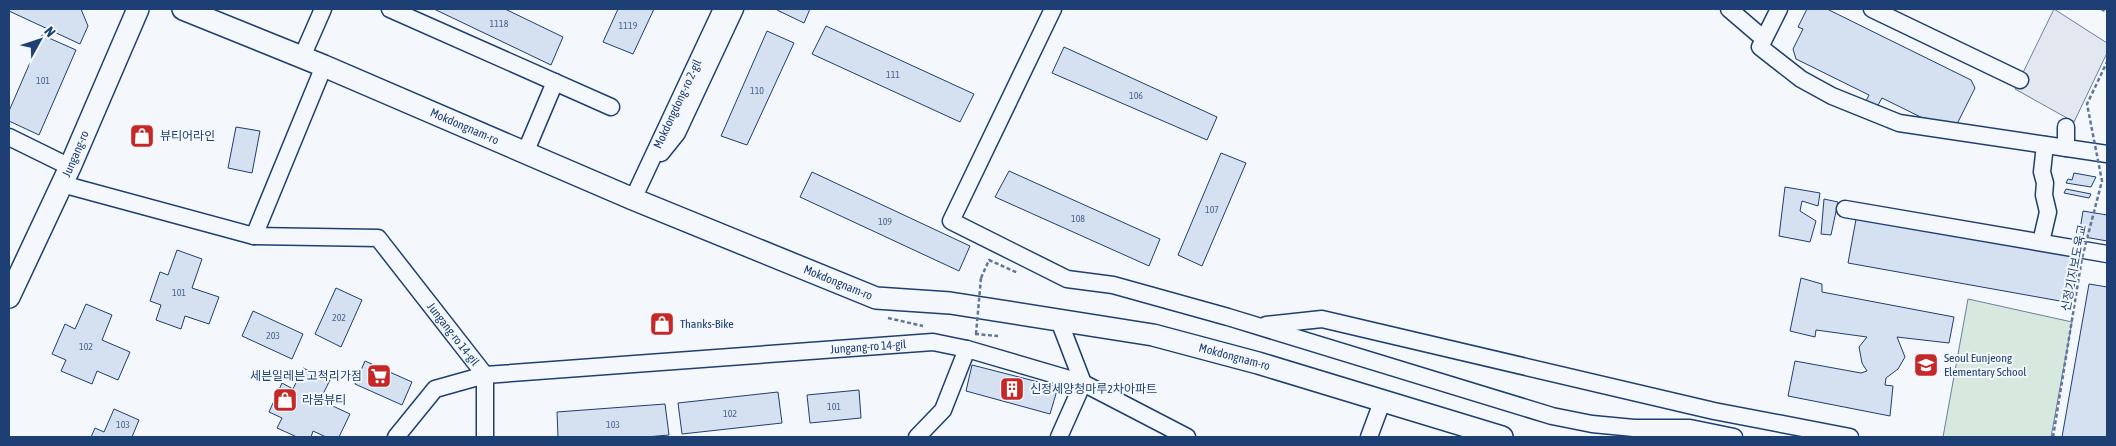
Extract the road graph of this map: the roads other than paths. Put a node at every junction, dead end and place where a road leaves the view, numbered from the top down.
1 (138, 9) edge
2 (183, 9) edge
3 (324, 9) edge
4 (390, 9) edge
5 (722, 9) edge
6 (735, 9) edge
7 (1053, 9) edge
8 (1729, 9) edge
9 (1779, 9) edge
10 (1872, 9) edge
11 (1764, 39) junction
12 (302, 57) junction
13 (324, 66) junction
14 (2020, 80) dead end
15 (555, 82) junction
16 (611, 107) dead end
17 (2066, 127) dead end
18 (9, 137) edge
19 (2045, 145) junction
20 (2066, 148) junction
21 (525, 153) junction
22 (2107, 154) edge
23 (644, 174) junction
24 (66, 176) junction
25 (633, 199) junction
26 (1845, 209) dead end
27 (254, 236) junction
28 (2041, 242) junction
29 (2107, 254) edge
30 (9, 297) edge
31 (1058, 318) junction
32 (1259, 326) junction
33 (967, 349) junction
34 (485, 375) junction
35 (1083, 383) junction
36 (1382, 402) junction
37 (1477, 434) edge
38 (396, 437) edge
39 (486, 437) edge
40 (917, 437) edge
41 (1059, 437) edge
42 (1187, 437) edge
43 (1369, 437) edge
44 (1502, 437) edge
45 (1734, 437) edge
46 (1850, 437) edge

1 - 24 main road, Jungang-ro
2 - 12 main road, Mokdongnam-ro
3 - 12 street
4 - 15 street
5 - 23 street, Mokdongdong-ro 2-gil
6 - 23 street
7 - 32 street
8 - 11 street
9 - 11 street
10 - 14 street
11 - 19 street
12 - 13 main road, Mokdongnam-ro
13 - 21 main road, Mokdongnam-ro
13 - 27 street
15 - 16 street
15 - 21 street
17 - 20 street
18 - 24 street, Jungang-ro 14-gil
19 - 20 street
19 - 28 street
20 - 22 street
21 - 25 main road, Mokdongnam-ro
23 - 25 street, Mokdongdong-ro 2-gil
24 - 27 street, Jungang-ro 14-gil
24 - 30 main road, Jungang-ro
25 - 31 main road, Mokdongnam-ro
26 - 28 street
27 - 34 street, Jungang-ro 14-gil
28 - 29 street
31 - 35 street
31 - 36 main road, Mokdongnam-ro
32 - 45 street
32 - 46 street
33 - 34 street, Jungang-ro 14-gil
33 - 35 street, Jungang-ro 14-gil
33 - 40 street
34 - 38 street
34 - 39 street
35 - 41 street
35 - 42 street, Jungang-ro 14-gil
36 - 37 main road, Mokdongnam-ro
36 - 43 street
37 - 44 main road, Mokdongnam-ro

